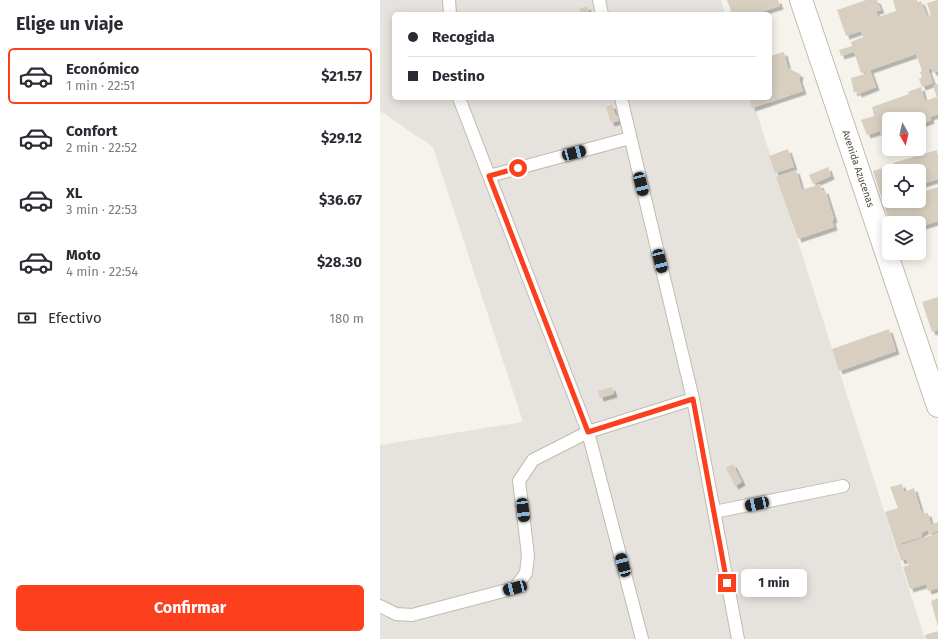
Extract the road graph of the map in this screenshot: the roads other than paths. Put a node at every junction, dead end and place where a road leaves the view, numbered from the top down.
1 (449, 0) edge
2 (599, 0) edge
3 (800, 0) edge
4 (450, 12) edge
5 (602, 12) edge
6 (461, 100) edge
7 (621, 100) edge
8 (630, 138) junction
9 (489, 176) junction
10 (693, 399) junction
11 (938, 406) edge
12 (588, 432) junction
13 (842, 486) dead end
14 (714, 512) junction
15 (380, 606) edge
16 (642, 639) edge
17 (738, 639) edge

1 - 4 lane
2 - 5 lane
3 - 11 street, Avenida Azucenas
6 - 9 lane
7 - 8 lane
8 - 9 lane
8 - 10 lane
9 - 12 lane
10 - 12 lane
10 - 14 lane
12 - 15 lane
12 - 16 lane
13 - 14 lane
14 - 17 lane

